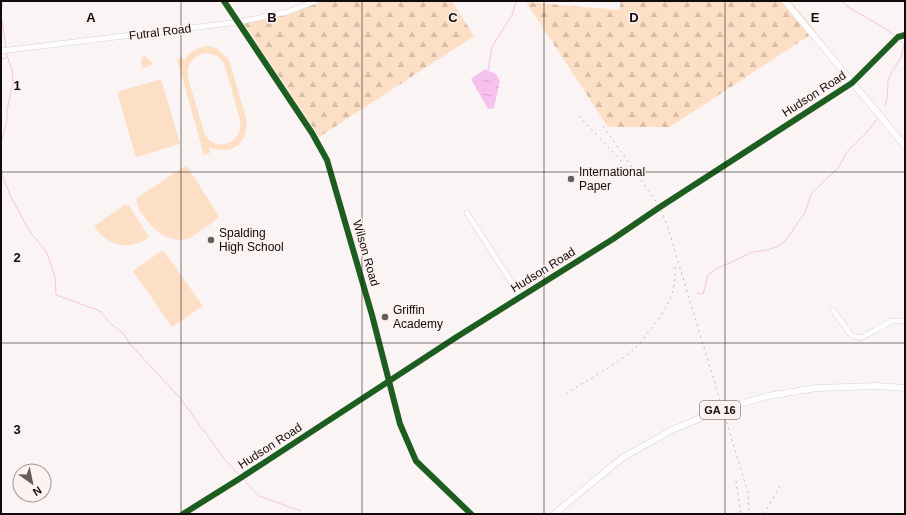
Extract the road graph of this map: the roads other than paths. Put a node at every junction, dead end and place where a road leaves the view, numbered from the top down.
1 (224, 1) edge
2 (316, 1) edge
3 (785, 1) edge
4 (239, 22) junction
5 (905, 35) edge
6 (1, 51) edge
7 (852, 83) junction
8 (905, 146) edge
9 (467, 213) dead end
10 (521, 297) junction
11 (834, 310) dead end
12 (905, 321) edge
13 (389, 382) junction
14 (905, 388) edge
15 (183, 514) edge
16 (470, 514) edge
17 (554, 514) edge

1 - 4 street, Wilson Road
2 - 4 street, Futral Road
3 - 7 main road
4 - 6 street, Futral Road
4 - 13 street, Wilson Road
5 - 7 street, Hudson Road
7 - 8 main road
7 - 10 street, Hudson Road
9 - 10 street
10 - 13 street, Hudson Road
11 - 12 street
13 - 15 street, Hudson Road
13 - 16 street, Wilson Road
14 - 17 main road, GA 16

